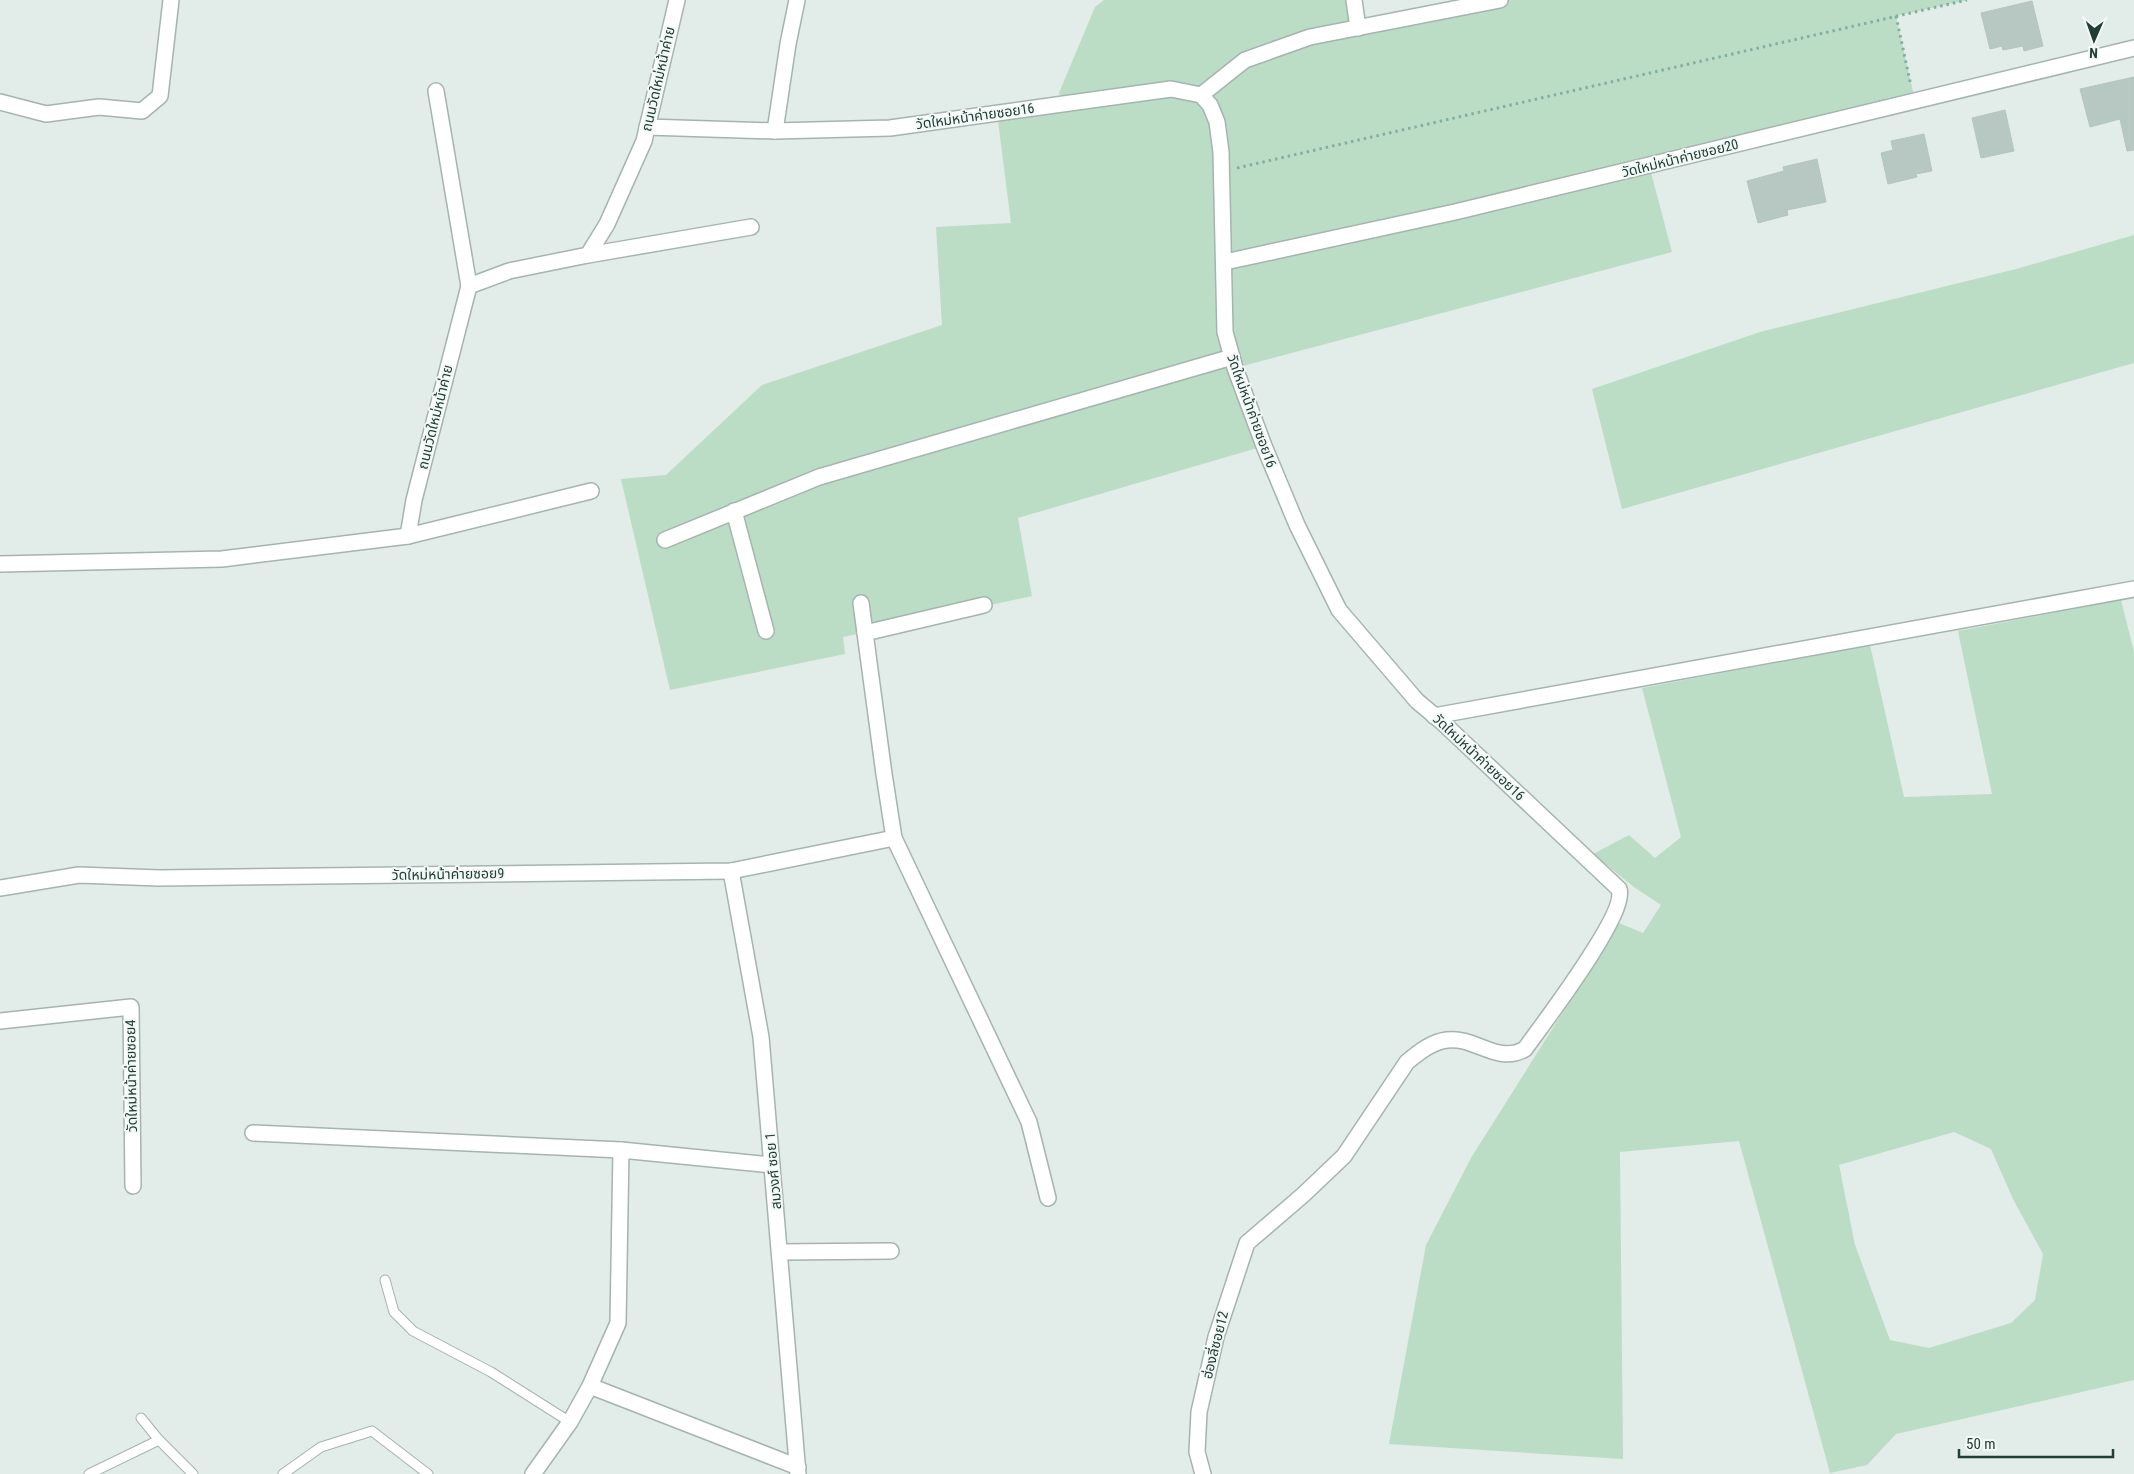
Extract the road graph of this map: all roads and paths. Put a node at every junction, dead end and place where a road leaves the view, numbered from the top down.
1 (171, 0) edge
2 (676, 0) edge
3 (797, 0) edge
4 (1354, 0) edge
5 (1500, 0) edge
6 (1967, 0) edge
7 (1896, 16) junction
8 (1358, 28) junction
9 (2134, 48) edge
10 (436, 91) dead end
11 (1201, 95) junction
12 (1915, 101) junction
13 (0, 102) edge
14 (647, 127) junction
15 (775, 131) junction
16 (1221, 172) junction
17 (751, 227) dead end
18 (588, 255) junction
19 (1225, 262) junction
20 (469, 286) junction
21 (1232, 357) junction
22 (591, 491) dead end
23 (734, 511) junction
24 (408, 536) junction
25 (665, 540) dead end
26 (0, 564) edge
27 (2134, 589) edge
28 (861, 603) dead end
29 (984, 605) dead end
30 (766, 631) dead end
31 (865, 632) junction
32 (1434, 716) junction
33 (894, 838) junction
34 (731, 871) junction
35 (0, 888) edge
36 (0, 1021) edge
37 (1447, 1040) joint
38 (253, 1133) dead end
39 (621, 1150) junction
40 (772, 1165) junction
41 (133, 1186) dead end
42 (1048, 1198) dead end
43 (891, 1250) dead end
44 (780, 1252) junction
45 (385, 1280) dead end
46 (590, 1386) junction
47 (141, 1418) dead end
48 (570, 1422) junction
49 (159, 1440) junction
50 (798, 1471) edge
51 (89, 1474) edge
52 (193, 1474) edge
53 (283, 1474) edge
54 (428, 1474) edge
55 (533, 1474) edge
56 (1203, 1474) edge

1 - 13 street
2 - 14 street, ถนนวัดใหม่หน้าค่าย
3 - 15 street
4 - 8 street
5 - 8 street
6 - 7 path
7 - 12 path
7 - 16 path
8 - 11 street
9 - 12 street, วัดใหม่หน้าค่ายซอย20
10 - 20 street
11 - 15 street, วัดใหม่หน้าค่ายซอย16
11 - 16 street, วัดใหม่หน้าค่ายซอย16
12 - 19 street, วัดใหม่หน้าค่ายซอย20
14 - 15 street, วัดใหม่หน้าค่ายซอย16
14 - 18 street, ถนนวัดใหม่หน้าค่าย
16 - 19 street, วัดใหม่หน้าค่ายซอย16
17 - 18 street
18 - 20 street
19 - 21 street, วัดใหม่หน้าค่ายซอย16
20 - 24 street, ถนนวัดใหม่หน้าค่าย
21 - 23 street
21 - 32 street, วัดใหม่หน้าค่ายซอย16
22 - 24 street
23 - 25 street
23 - 30 street
24 - 26 street
27 - 32 street
28 - 31 street
29 - 31 street
31 - 33 street
32 - 37 street, วัดใหม่หน้าค่ายซอย16
33 - 34 street, วัดใหม่หน้าค่ายซอย9
33 - 42 street
34 - 35 street, วัดใหม่หน้าค่ายซอย9
34 - 40 street, สมวงศ์ ซอย 1
36 - 41 street, วัดใหม่หน้าค่ายซอย4
37 - 56 street, ฮ่องลี่ซอย12
38 - 39 street
39 - 40 street
39 - 46 street
40 - 44 street, สมวงศ์ ซอย 1
43 - 44 street
44 - 50 street, สมวงศ์ ซอย 1
45 - 48 lane
46 - 48 street
46 - 50 street
47 - 49 lane
48 - 55 street
49 - 51 lane
49 - 52 lane
53 - 54 lane

